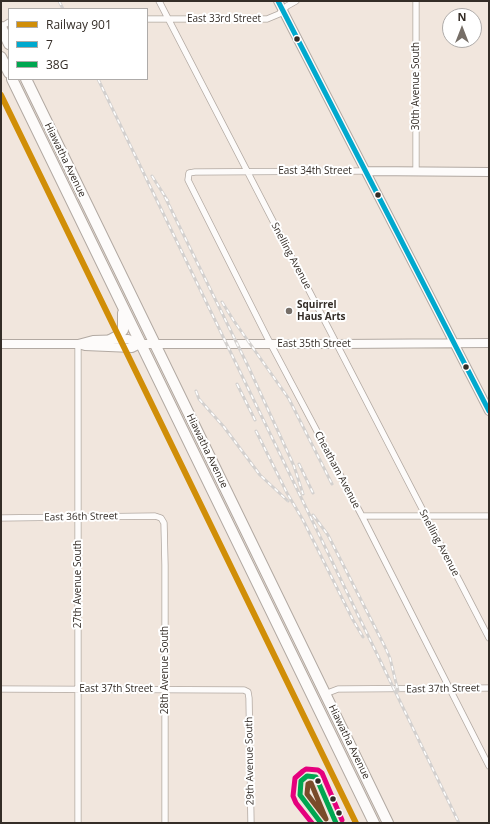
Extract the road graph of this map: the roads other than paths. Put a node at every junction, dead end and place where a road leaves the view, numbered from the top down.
1 (159, 1) edge
2 (278, 1) edge
3 (296, 1) edge
4 (416, 1) edge
5 (283, 11) junction
6 (148, 20) edge
7 (169, 20) junction
8 (1, 27) edge
9 (8, 42) edge
10 (1, 57) edge
11 (8, 71) edge
12 (12, 80) edge
13 (26, 80) edge
14 (246, 171) junction
15 (366, 171) junction
16 (416, 171) junction
17 (489, 172) edge
18 (189, 173) joint
19 (122, 305) junction
20 (110, 340) junction
21 (455, 343) junction
22 (489, 343) edge
23 (1, 344) edge
24 (78, 344) junction
25 (140, 344) junction
26 (154, 344) junction
27 (271, 344) junction
28 (338, 344) junction
29 (489, 410) edge
30 (362, 516) junction
31 (426, 516) junction
32 (489, 516) edge
33 (78, 517) junction
34 (1, 518) edge
35 (162, 518) joint
36 (489, 638) edge
37 (489, 688) edge
38 (78, 689) junction
39 (165, 689) junction
40 (450, 689) junction
41 (1, 690) edge
42 (325, 694) junction
43 (250, 698) joint
44 (489, 766) edge
45 (78, 823) edge
46 (165, 823) edge
47 (251, 823) edge
48 (374, 823) edge
49 (388, 823) edge

1 - 7 street, Snelling Avenue
2 - 5 street
3 - 5 street, East 33rd Street
4 - 16 street, 30th Avenue South
5 - 7 street, East 33rd Street
5 - 15 street
6 - 7 street, East 33rd Street
7 - 14 street, Snelling Avenue
8 - 9 highway
10 - 11 highway
12 - 19 highway, Hiawatha Avenue
13 - 26 highway, Hiawatha Avenue
14 - 15 street, East 34th Street
14 - 18 street, East 34th Street
14 - 28 street, Snelling Avenue
15 - 16 street, East 34th Street
15 - 21 street
16 - 17 street, East 34th Street
18 - 27 street, Cheatham Avenue
19 - 20 highway
19 - 25 highway, Hiawatha Avenue
20 - 24 street, East 35th Street
20 - 25 street, East 35th Street
21 - 22 street, East 35th Street
21 - 28 street, East 35th Street
21 - 29 street
23 - 24 street, East 35th Street
24 - 25 street, East 35th Street
24 - 33 street, 27th Avenue South
25 - 26 street, East 35th Street
25 - 48 highway, Hiawatha Avenue
26 - 27 street, East 35th Street
26 - 42 highway, Hiawatha Avenue
27 - 28 street, East 35th Street
27 - 30 street, Cheatham Avenue
28 - 31 street, Snelling Avenue
30 - 31 street
30 - 40 street, Cheatham Avenue
31 - 32 street
31 - 36 street, Snelling Avenue
33 - 34 street, East 36th Street
33 - 35 street, East 36th Street
33 - 38 street, 27th Avenue South
35 - 39 street, 28th Avenue South
37 - 40 street, East 37th Street
38 - 39 street, East 37th Street
38 - 41 street, East 37th Street
38 - 45 street, 27th Avenue South
39 - 43 street, East 37th Street
39 - 46 street, 28th Avenue South
40 - 42 street, East 37th Street
40 - 44 street, Cheatham Avenue
42 - 49 highway, Hiawatha Avenue
43 - 47 street, 29th Avenue South

